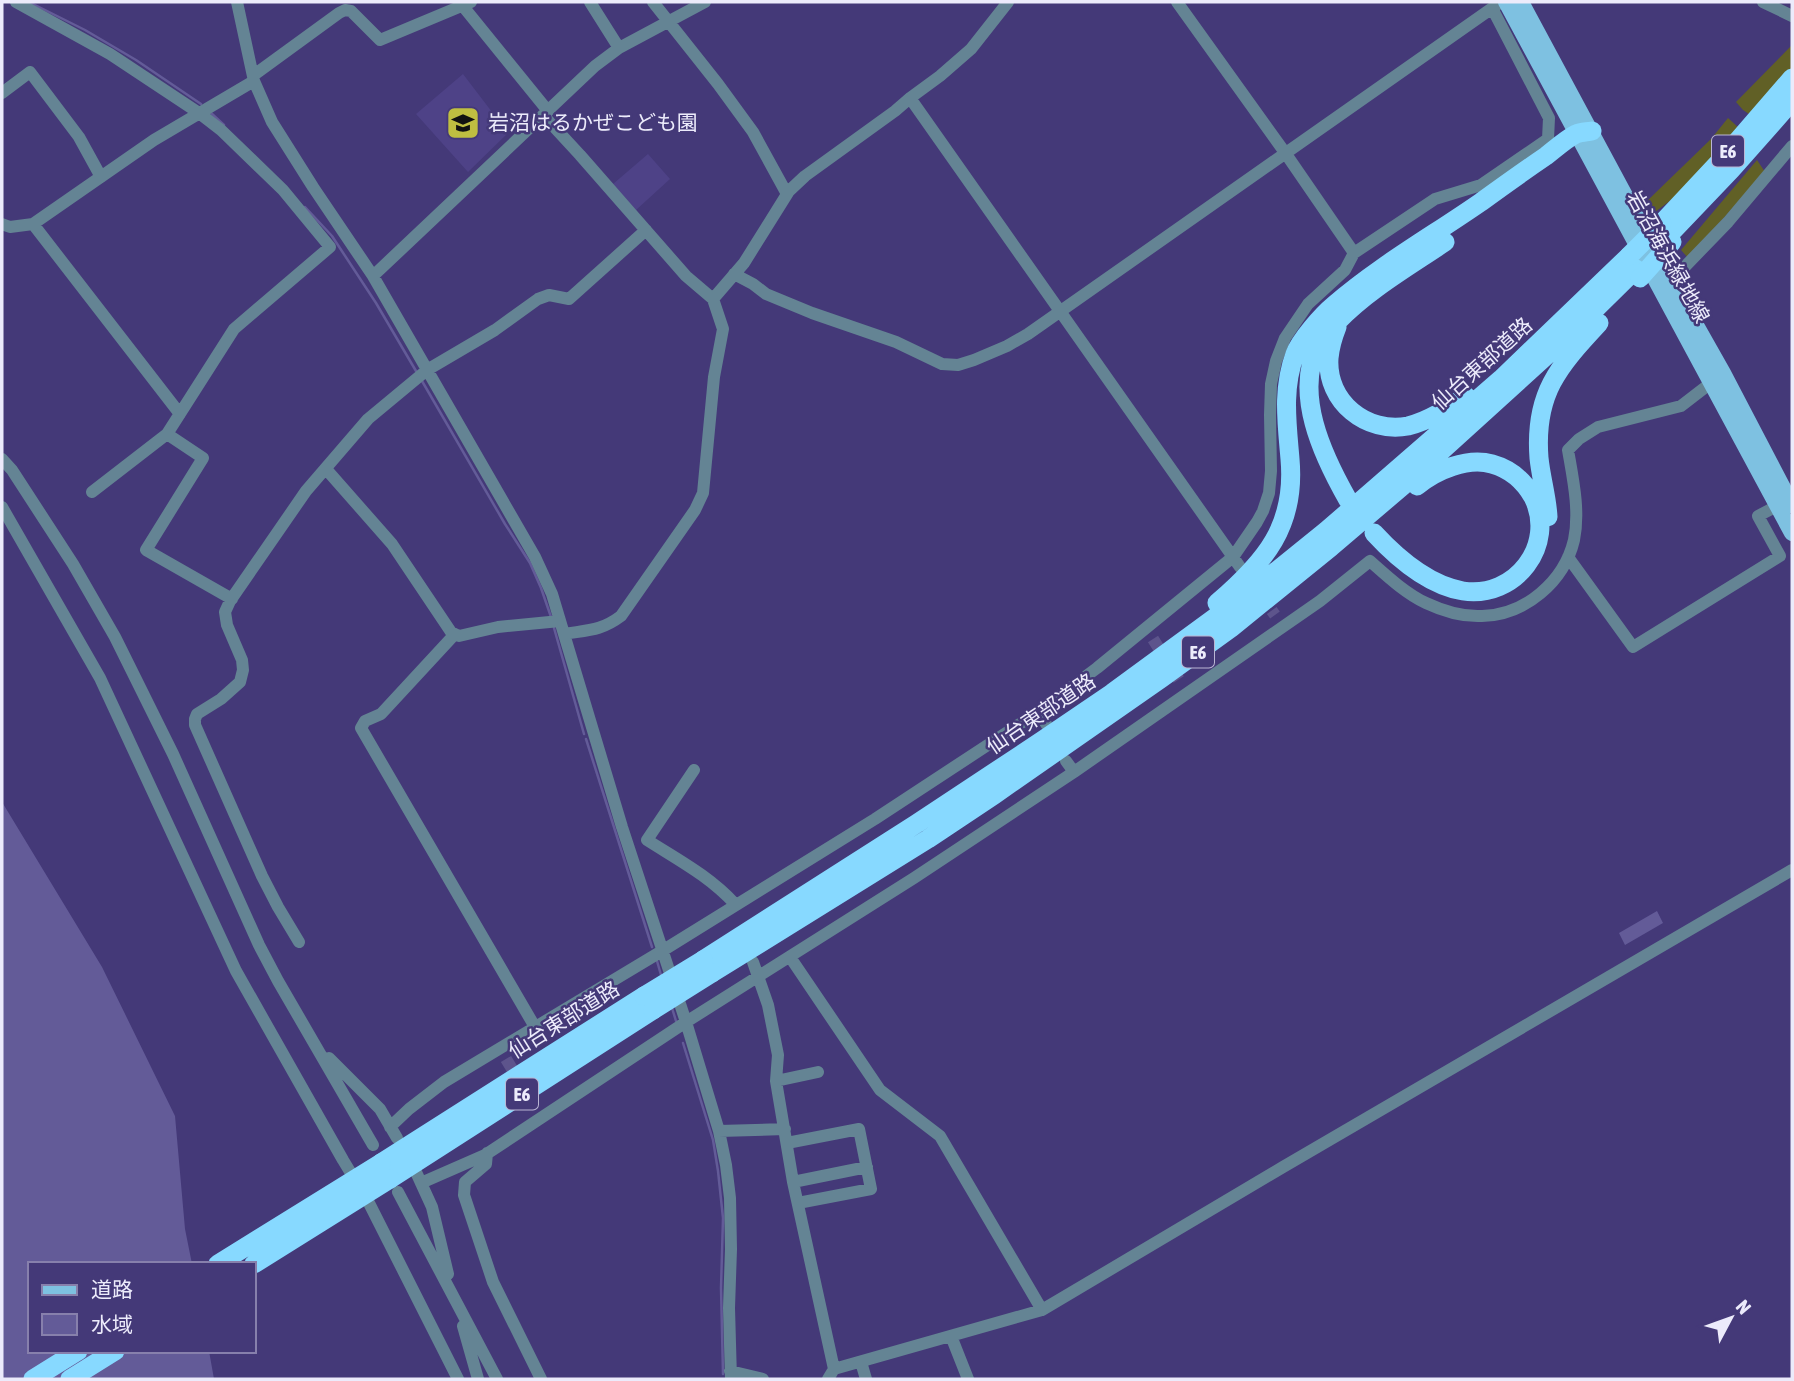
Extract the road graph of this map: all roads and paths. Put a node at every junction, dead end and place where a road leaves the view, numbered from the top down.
1 (16, 2) edge
2 (237, 2) edge
3 (590, 2) edge
4 (653, 2) edge
5 (705, 2) edge
6 (1007, 2) edge
7 (1177, 2) edge
8 (1521, 2) edge
9 (1763, 2) edge
10 (467, 3) edge
11 (1500, 4) edge
12 (1792, 16) edge
13 (669, 21) junction
14 (619, 48) junction
15 (254, 78) junction
16 (1792, 78) edge
17 (2, 93) edge
18 (910, 98) junction
19 (1792, 101) edge
20 (199, 113) junction
21 (546, 113) junction
22 (1584, 137) junction
23 (1792, 146) edge
24 (1286, 154) junction
25 (101, 177) junction
26 (788, 194) junction
27 (2, 224) edge
28 (33, 224) junction
29 (646, 230) junction
30 (1667, 234) junction
31 (1354, 253) junction
32 (1635, 268) junction
33 (734, 274) junction
34 (373, 276) junction
35 (1671, 281) junction
36 (713, 299) junction
37 (1060, 310) junction
38 (1339, 321) junction
39 (1311, 330) junction
40 (426, 370) junction
41 (1717, 377) junction
42 (180, 414) junction
43 (167, 434) junction
44 (2, 459) edge
45 (326, 469) junction
46 (92, 492) dead end
47 (1785, 505) edge
48 (2, 507) edge
49 (1792, 533) edge
50 (1568, 557) junction
51 (1237, 562) junction
52 (232, 599) junction
53 (1275, 615) tunnel mouth
54 (1283, 626) junction
55 (562, 628) junction
56 (455, 634) junction
57 (1177, 684) junction
58 (1038, 712) junction
59 (1045, 732) junction
60 (1066, 761) dead end
61 (694, 770) dead end
62 (1074, 772) junction
63 (622, 827) junction
64 (647, 840) junction
65 (1792, 870) edge
66 (732, 906) junction
67 (736, 922) dead end
68 (299, 942) dead end
69 (662, 951) junction
70 (790, 957) junction
71 (753, 962) dead end
72 (707, 967) junction
73 (760, 977) junction
74 (686, 1023) junction
75 (535, 1027) junction
76 (313, 1040) junction
77 (818, 1072) dead end
78 (776, 1082) junction
79 (534, 1105) tunnel mouth
80 (541, 1118) junction
81 (785, 1129) junction
82 (719, 1131) junction
83 (787, 1143) junction
84 (487, 1153) junction
85 (867, 1167) junction
86 (385, 1169) junction
87 (793, 1182) junction
88 (798, 1203) junction
89 (222, 1262) edge
90 (256, 1263) edge
91 (455, 1300) junction
92 (1042, 1310) junction
93 (951, 1336) junction
94 (75, 1353) edge
95 (112, 1353) edge
96 (860, 1362) junction
97 (831, 1374) edge
98 (728, 1377) edge
99 (33, 1379) edge
100 (70, 1379) edge
101 (458, 1379) edge
102 (478, 1379) edge
103 (497, 1379) edge
104 (541, 1379) edge
105 (763, 1379) edge
106 (866, 1379) edge
107 (968, 1379) edge

1 - 20 street
2 - 15 street
3 - 14 street
4 - 13 street
5 - 13 street
6 - 18 street
7 - 24 street
8 - 22 main road, 岩沼海浜緑地線
9 - 12 street
10 - 15 street
10 - 21 street
11 - 22 main road, 岩沼海浜緑地線
11 - 24 street
11 - 31 street
13 - 14 street
13 - 26 street
14 - 21 street
15 - 20 street
15 - 34 street
16 - 30 highway, 仙台東部道路 / E6
17 - 25 street
18 - 26 street
18 - 37 street
19 - 30 highway, 仙台東部道路 / E6
20 - 25 street
20 - 42 street
21 - 29 street
21 - 34 street
22 - 35 main road, 岩沼海浜緑地線
22 - 38 highway
22 - 39 highway
22 - 41 main road, 岩沼海浜緑地線
23 - 35 street
24 - 31 street
24 - 37 street
25 - 28 street
26 - 33 street
27 - 28 street
28 - 42 street
29 - 36 street
29 - 40 street
30 - 32 highway, 仙台東部道路 / E6
31 - 51 street
32 - 38 highway
32 - 57 highway, 仙台東部道路 / E6
32 - 57 highway
32 - 59 highway, 仙台東部道路 / E6
33 - 36 street
33 - 37 street
34 - 40 street
35 - 41 main road, 岩沼海浜緑地線
36 - 55 street
37 - 51 street
38 - 39 highway
39 - 59 highway
40 - 45 street
40 - 55 street
41 - 47 main road, 岩沼海浜緑地線
41 - 50 street
42 - 43 street
43 - 46 street
43 - 52 street
44 - 76 street
45 - 52 street
45 - 56 street
47 - 49 main road, 岩沼海浜緑地線
47 - 50 street
48 - 101 street
50 - 54 street
51 - 58 street
52 - 68 street
53 - 54 street
54 - 57 street
55 - 56 street
55 - 63 street
56 - 75 street
57 - 62 street
57 - 72 highway, 仙台東部道路 / E6
58 - 59 street
58 - 66 street
59 - 72 highway, 仙台東部道路 / E6
60 - 62 street
61 - 64 street
62 - 70 street
63 - 64 street
63 - 69 street
64 - 66 street
65 - 92 street
66 - 67 street
66 - 69 street
69 - 74 street
69 - 75 street
70 - 73 street
70 - 92 street
71 - 73 street
72 - 86 highway, 仙台東部道路 / E6, bridge
73 - 74 street
73 - 78 street
74 - 80 street
74 - 82 street
75 - 76 street
76 - 86 street
77 - 78 street
78 - 81 street
79 - 80 street
80 - 84 street
81 - 82 street
81 - 83 street
82 - 98 street
83 - 85 street
83 - 87 street
84 - 91 street
84 - 104 street
85 - 87 street
85 - 88 street
86 - 89 highway, 仙台東部道路 / E6, bridge
86 - 90 highway, 仙台東部道路 / E6, bridge
86 - 91 street
87 - 88 street
88 - 97 street
91 - 102 street
91 - 103 street
92 - 93 street
93 - 96 street
93 - 107 street
94 - 99 highway
95 - 100 highway
96 - 97 street
96 - 106 street
98 - 105 street

